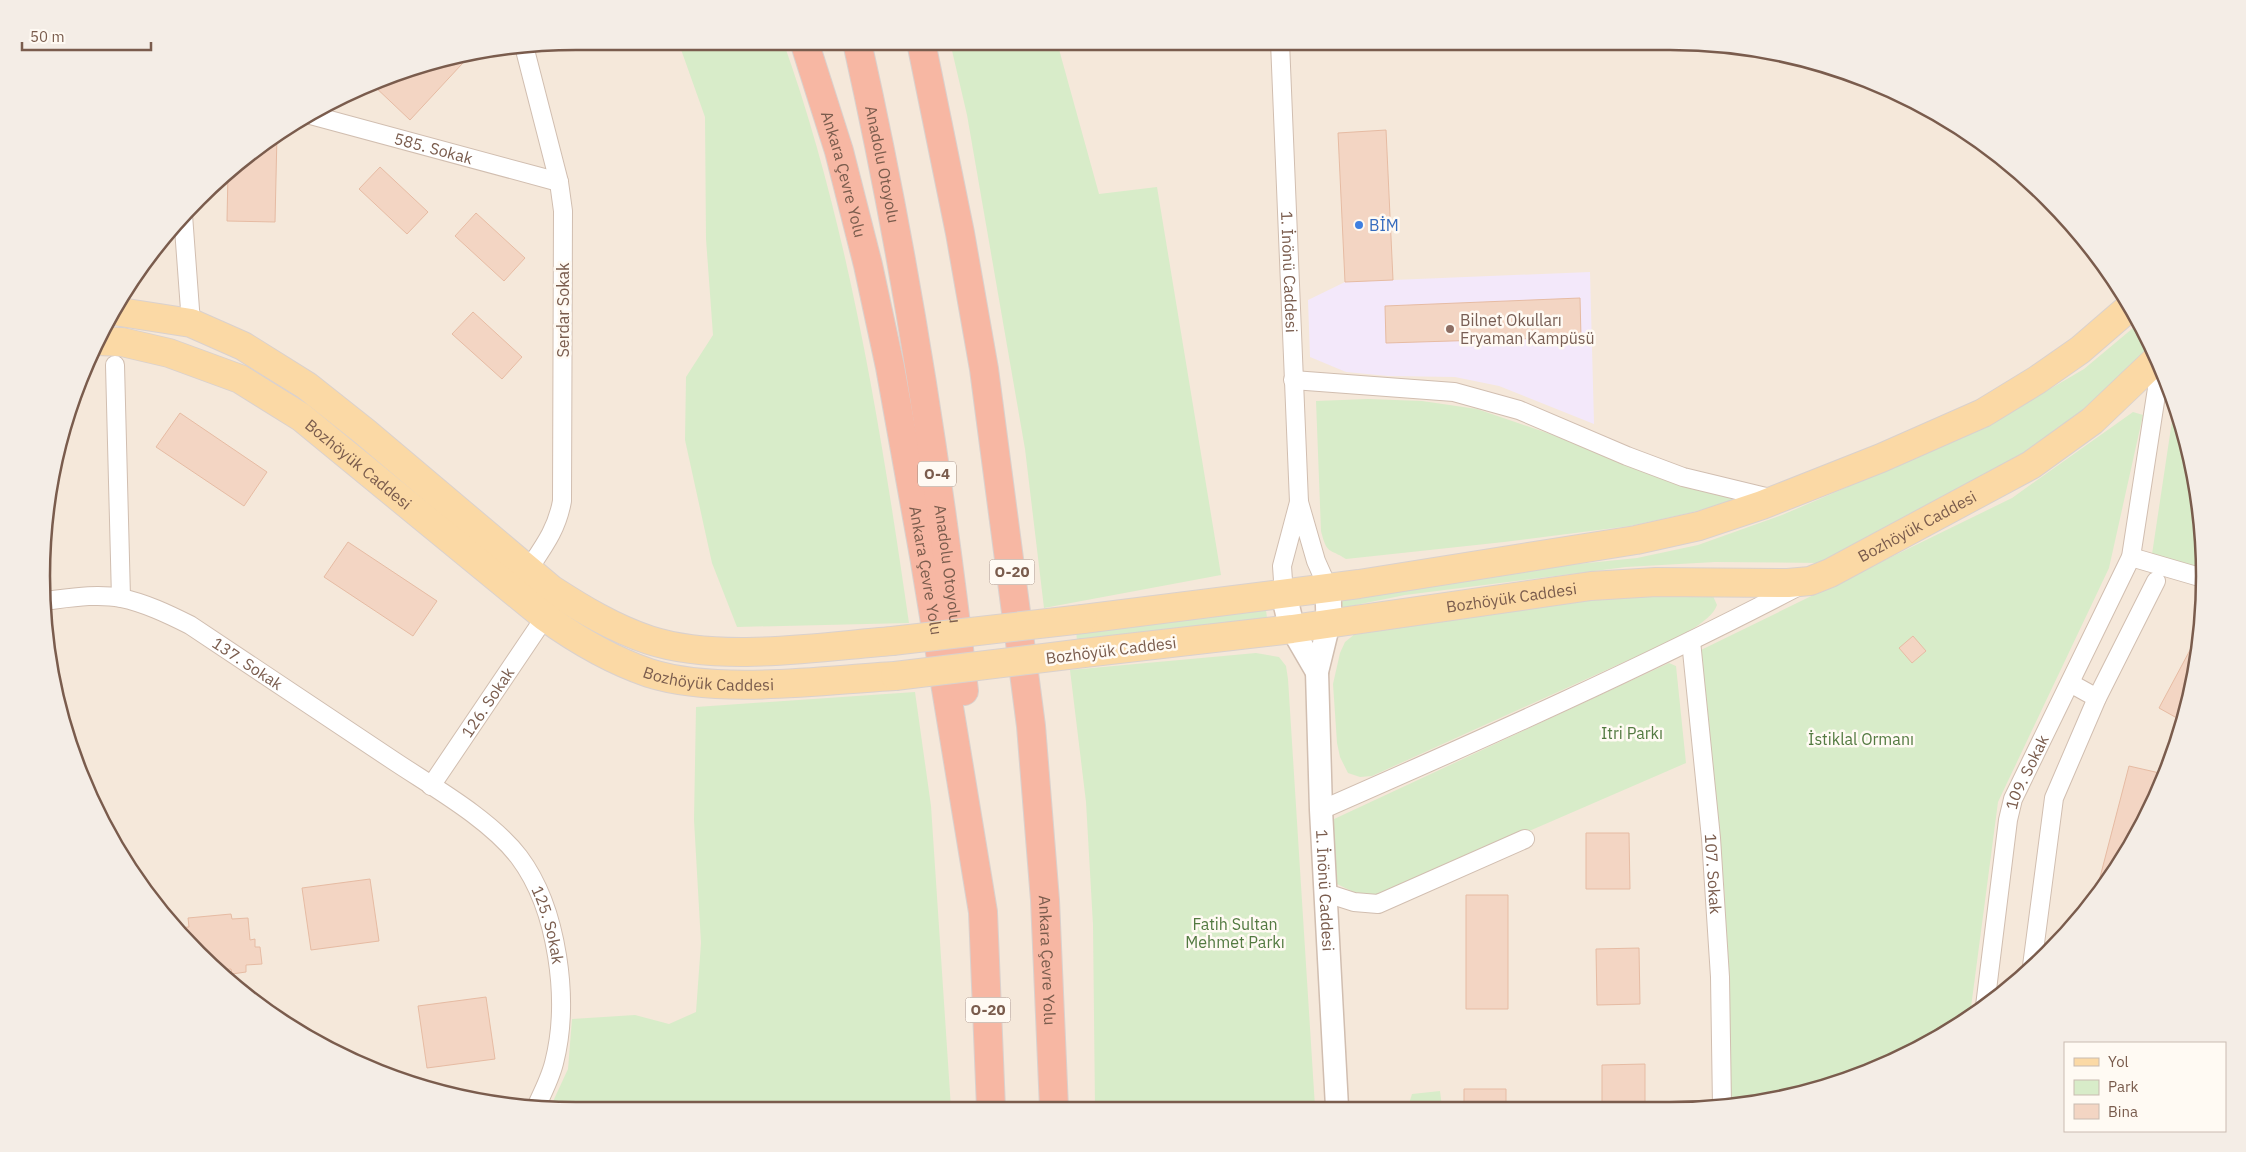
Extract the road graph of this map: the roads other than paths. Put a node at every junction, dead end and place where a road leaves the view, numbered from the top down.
1 (807, 50) edge
2 (859, 50) edge
3 (923, 50) edge
4 (1280, 50) edge
5 (526, 53) edge
6 (318, 117) edge
7 (559, 182) junction
8 (184, 226) edge
9 (121, 312) edge
10 (2125, 312) edge
11 (191, 324) junction
12 (105, 341) edge
13 (2151, 364) edge
14 (115, 365) dead end
15 (1293, 380) junction
16 (2158, 381) edge
17 (1774, 499) junction
18 (1298, 502) junction
19 (2131, 557) junction
20 (528, 570) junction
21 (2196, 576) edge
22 (1810, 581) junction
23 (2156, 581) dead end
24 (1741, 582) junction
25 (1328, 588) junction
26 (1284, 595) junction
27 (121, 598) junction
28 (51, 600) edge
29 (1746, 614) junction
30 (545, 617) junction
31 (1329, 623) junction
32 (1292, 629) junction
33 (1691, 641) junction
34 (1317, 672) junction
35 (2070, 684) junction
36 (2097, 698) junction
37 (431, 786) junction
38 (1321, 810) junction
39 (1525, 840) dead end
40 (1326, 893) junction
41 (983, 912) junction
42 (2033, 956) edge
43 (1986, 996) edge
44 (1722, 1099) edge
45 (538, 1101) edge
46 (991, 1102) edge
47 (1054, 1102) edge
48 (1338, 1102) edge

1 - 41 highway, Ankara Çevre Yolu / O-20
2 - 41 highway, Anadolu Otoyolu / O-4
3 - 47 highway, Ankara Çevre Yolu / O-20
4 - 15 street, 1. İnönü Caddesi
5 - 7 street, Serdar Sokak
6 - 7 street, 585. Sokak
7 - 20 street, Serdar Sokak
8 - 11 street
9 - 11 main road, Bozhöyük Caddesi
10 - 17 main road, Bozhöyük Caddesi
11 - 20 main road, Bozhöyük Caddesi
12 - 30 main road, Bozhöyük Caddesi
13 - 22 main road, Bozhöyük Caddesi
14 - 27 street
15 - 17 street
15 - 18 street, 1. İnönü Caddesi
16 - 19 street, 109. Sokak
17 - 25 main road, Bozhöyük Caddesi
18 - 25 street
18 - 26 street
19 - 21 street
19 - 35 street, 109. Sokak
20 - 26 main road, Bozhöyük Caddesi, bridge
22 - 24 main road, Bozhöyük Caddesi
22 - 29 street
23 - 36 street
24 - 29 street
24 - 31 main road, Bozhöyük Caddesi
25 - 26 main road, Bozhöyük Caddesi
25 - 31 main road
26 - 32 main road
27 - 28 street, 137. Sokak
27 - 37 street, 137. Sokak
29 - 33 street
30 - 32 main road, Bozhöyük Caddesi, bridge
30 - 37 street, 126. Sokak
31 - 32 main road, Bozhöyük Caddesi
31 - 34 street, 1. İnönü Caddesi
32 - 34 street, 1. İnönü Caddesi
33 - 38 street
33 - 44 street, 107. Sokak
34 - 38 street, 1. İnönü Caddesi
35 - 36 street
35 - 43 street, 109. Sokak
36 - 42 street
37 - 45 street, 125. Sokak
38 - 40 street, 1. İnönü Caddesi
39 - 40 street
40 - 48 street, 1. İnönü Caddesi
41 - 46 highway, Ankara Çevre Yolu / O-20

